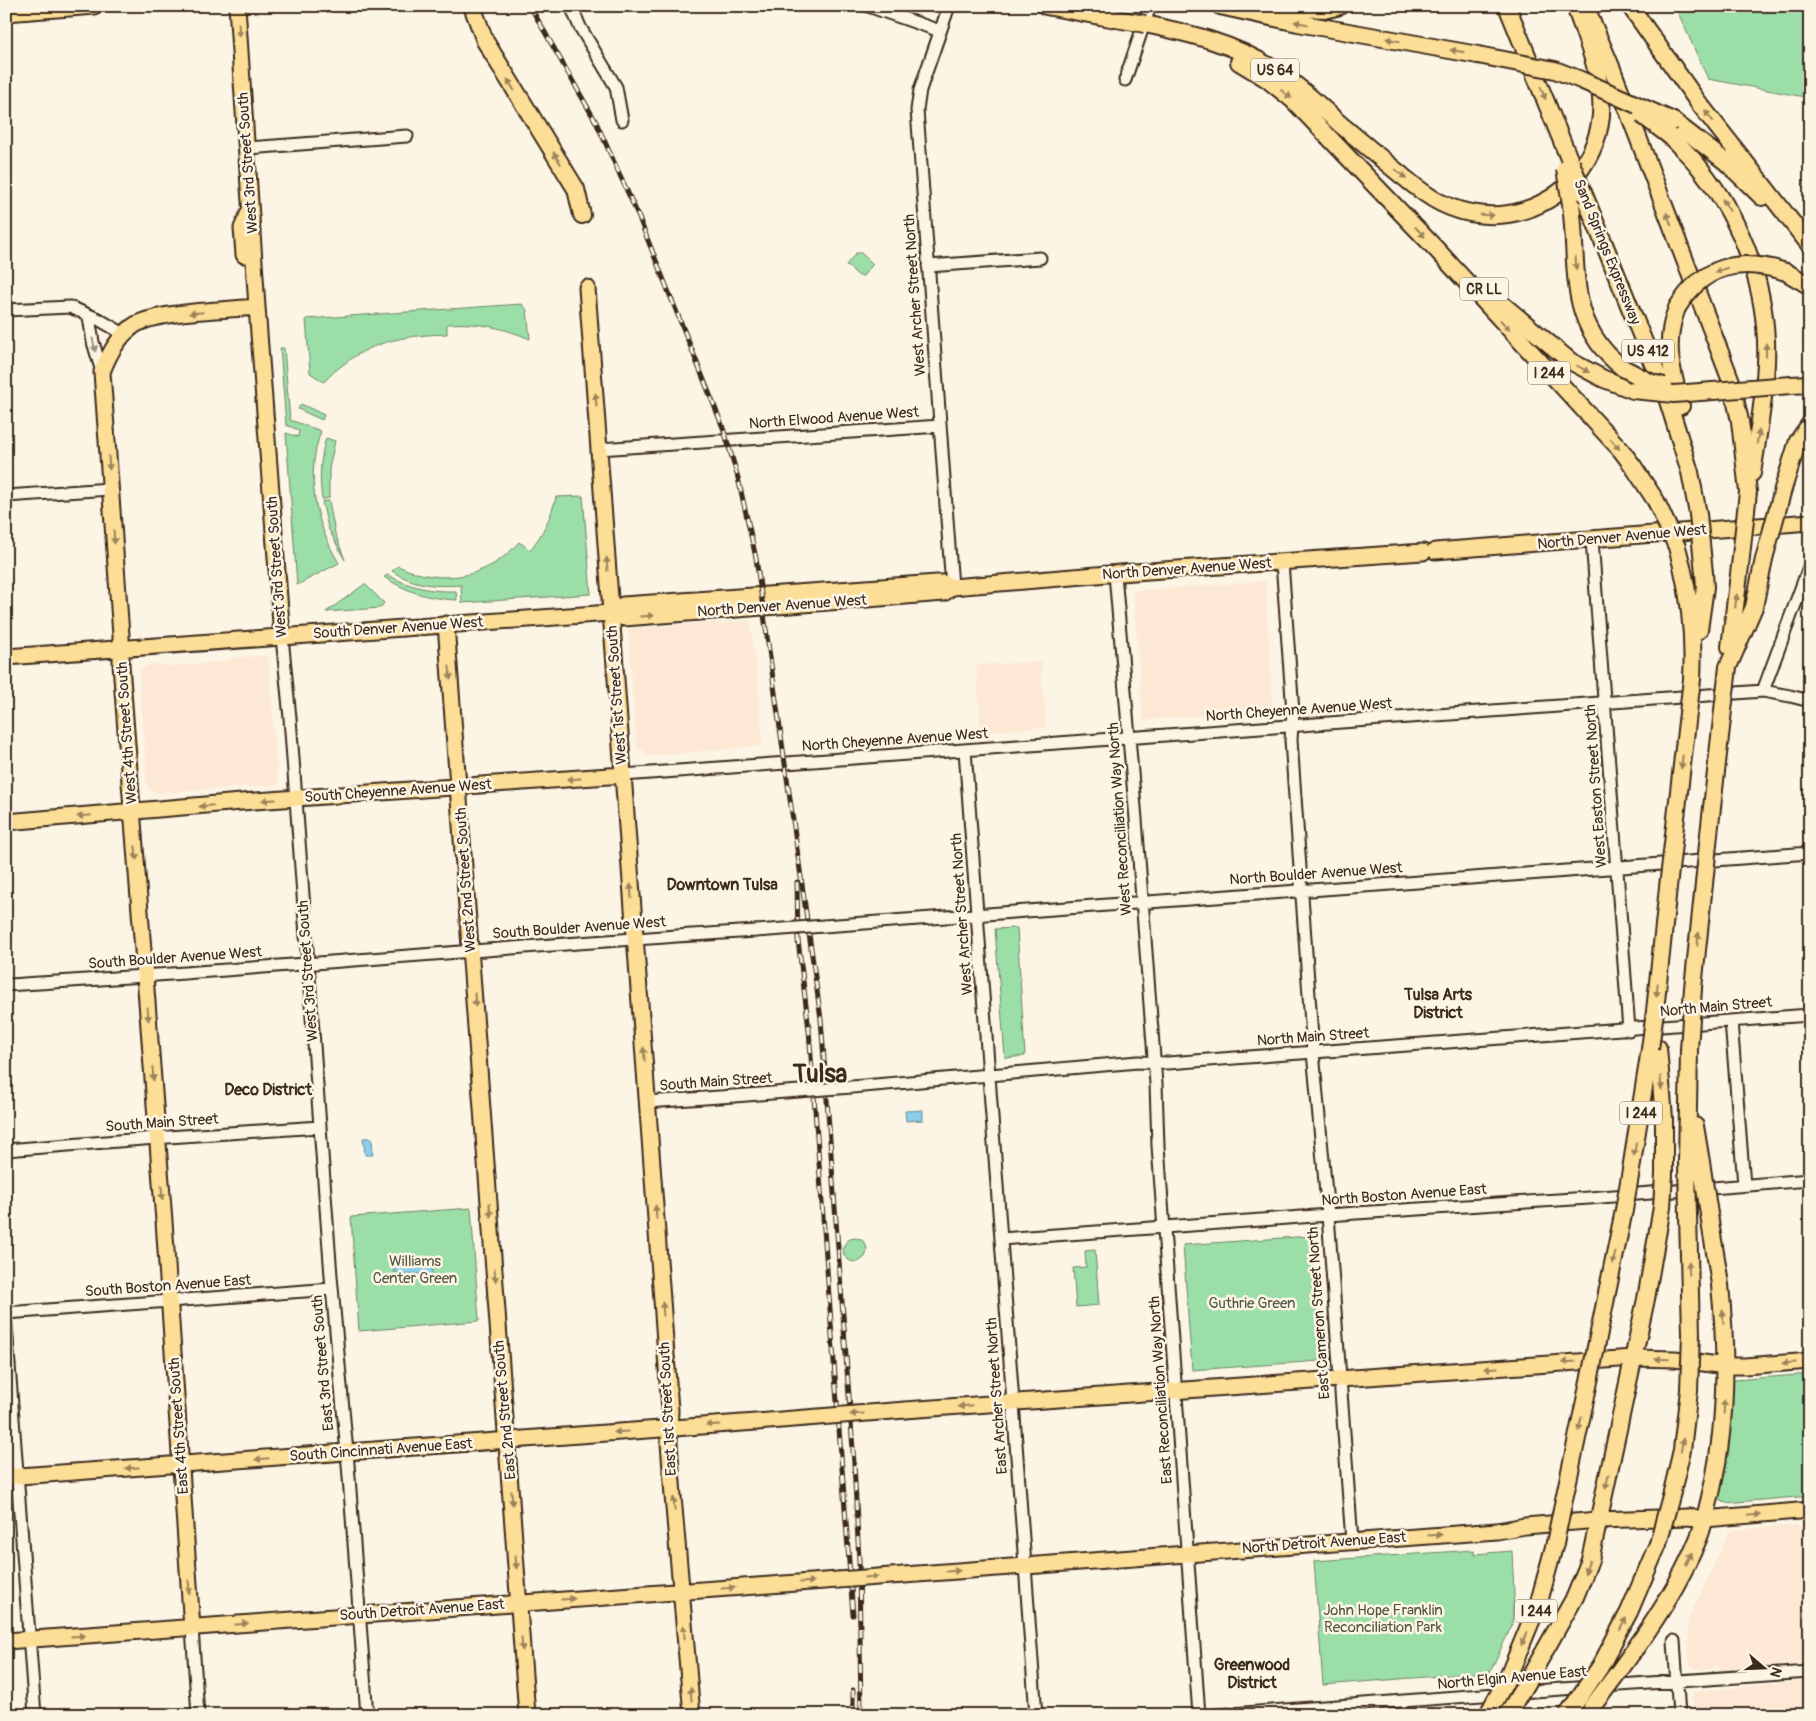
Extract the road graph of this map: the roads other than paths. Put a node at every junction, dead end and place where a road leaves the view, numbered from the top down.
1 (95, 6) edge
2 (237, 6) edge
3 (472, 6) edge
4 (571, 6) edge
5 (868, 6) edge
6 (949, 6) edge
7 (1046, 6) edge
8 (1150, 6) edge
9 (1221, 6) edge
10 (1340, 6) edge
11 (1507, 6) edge
12 (1575, 6) edge
13 (1585, 6) edge
14 (1630, 6) edge
15 (6, 13) edge
16 (940, 31) junction
17 (1184, 33) junction
18 (1125, 80) dead end
19 (622, 120) dead end
20 (1672, 129) junction
21 (407, 136) dead end
22 (247, 148) junction
23 (1567, 165) junction
24 (582, 215) dead end
25 (1809, 244) edge
26 (1437, 250) junction
27 (1040, 258) dead end
28 (928, 266) junction
29 (1810, 286) edge
30 (587, 288) dead end
31 (252, 308) junction
32 (6, 310) edge
33 (89, 317) junction
34 (124, 334) junction
35 (102, 372) junction
36 (1810, 384) edge
37 (1701, 391) junction
38 (1810, 424) edge
39 (940, 426) junction
40 (599, 449) junction
41 (110, 489) junction
42 (1748, 492) junction
43 (6, 496) edge
44 (1698, 514) junction
45 (1810, 522) edge
46 (1592, 540) junction
47 (1282, 562) junction
48 (1810, 564) edge
49 (1115, 574) junction
50 (1810, 578) edge
51 (952, 587) junction
52 (1796, 601) junction
53 (670, 608) joint
54 (610, 613) junction
55 (446, 624) junction
56 (282, 637) junction
57 (121, 648) junction
58 (6, 657) edge
59 (1728, 667) junction
60 (1692, 679) junction
61 (1763, 691) junction
62 (1604, 702) junction
63 (1810, 702) edge
64 (1292, 726) junction
65 (1130, 737) junction
66 (965, 750) junction
67 (789, 764) joint
68 (623, 775) junction
69 (458, 787) junction
70 (297, 798) junction
71 (132, 812) junction
72 (6, 822) edge
73 (1810, 853) edge
74 (1617, 867) junction
75 (1302, 890) junction
76 (1141, 902) junction
77 (977, 914) junction
78 (824, 926) joint
79 (635, 939) junction
80 (471, 951) junction
81 (308, 964) junction
82 (146, 975) junction
83 (6, 985) edge
84 (1810, 1015) edge
85 (1731, 1021) junction
86 (1629, 1030) junction
87 (1654, 1048) junction
88 (1313, 1052) junction
89 (1154, 1063) junction
90 (989, 1075) junction
91 (818, 1089) joint
92 (647, 1102) junction
93 (482, 1105) joint
94 (320, 1127) junction
95 (158, 1138) junction
96 (6, 1150) edge
97 (1694, 1162) junction
98 (1810, 1180) edge
99 (1744, 1185) junction
100 (1328, 1216) junction
101 (1164, 1228) junction
102 (1001, 1239) junction
103 (332, 1289) junction
104 (170, 1301) junction
105 (6, 1313) edge
106 (6, 1324) edge
107 (1633, 1358) junction
108 (1810, 1361) edge
109 (1725, 1366) junction
110 (1339, 1378) junction
111 (1176, 1390) junction
112 (1013, 1402) junction
113 (670, 1429) junction
114 (507, 1440) junction
115 (345, 1452) junction
116 (181, 1465) junction
117 (12, 1477) edge
118 (1810, 1510) edge
119 (1706, 1519) junction
120 (1599, 1520) junction
121 (1352, 1542) junction
122 (1187, 1554) junction
123 (1025, 1566) junction
124 (838, 1580) joint
125 (681, 1592) junction
126 (519, 1603) junction
127 (359, 1615) junction
128 (192, 1628) junction
129 (29, 1639) junction
130 (6, 1641) edge
131 (1674, 1641) dead end
132 (1810, 1672) edge
133 (1677, 1681) junction
134 (1587, 1711) edge
135 (1488, 1713) edge
136 (1508, 1713) edge
137 (35, 1715) edge
138 (198, 1715) edge
139 (367, 1715) edge
140 (527, 1715) edge
141 (692, 1715) edge
142 (1036, 1715) edge
143 (1199, 1715) edge
144 (1217, 1715) edge
145 (1567, 1715) edge
146 (1679, 1715) edge

1 - 15 main road
2 -> 22 main road, West 3rd Street South
24 -> 3 highway
4 - 19 street
5 - 16 street
6 - 16 street, West Archer Street North
7 - 17 highway, I 244, bridge
8 - 18 street
9 - 10 highway
20 -> 9 highway, bridge
11 -> 23 highway, Sand Springs Expressway / US 412
17 -> 12 highway, US 64
42 -> 13 highway
25 -> 14 highway
16 - 28 street, West Archer Street North
17 -> 26 highway, I 244
20 - 25 highway
42 -> 20 highway
21 - 22 street
22 - 31 main road, West 3rd Street South
23 -> 37 highway, bridge
23 - 44 highway, Sand Springs Expressway / US 412, bridge
26 -> 37 highway, CR LL, bridge
26 -> 60 highway, I 244, bridge
27 - 28 street
28 - 39 street, West Archer Street North
29 -> 44 highway, bridge
40 -> 30 main road, West 1st Street South
31 -> 34 main road
31 - 56 main road, West 3rd Street South
32 - 33 street
33 - 34 street
33 -> 35 street
34 - 35 main road, West 4th Street South
35 -> 41 main road, West 4th Street South
36 - 37 highway, CR LL, bridge
38 - 59 highway, bridge
39 - 40 street, North Elwood Avenue West
39 - 51 street, West Archer Street North
54 -> 40 main road, West 1st Street South
41 - 43 street
41 -> 57 main road, West 4th Street South
59 -> 42 highway, bridge
44 - 60 highway, Sand Springs Expressway / US 412, bridge
45 - 46 main road, North Denver Avenue West
46 - 47 main road, North Denver Avenue West
46 - 62 street, West Easton Street North
47 - 49 main road, North Denver Avenue West
47 - 64 street, East Cameron Street North
48 - 52 street
49 - 51 main road, North Denver Avenue West
49 - 65 street, West Reconciliation Way North
50 - 52 street
51 - 53 main road, North Denver Avenue West
52 - 61 street
53 - 54 main road, South Denver Avenue West
54 - 55 main road, South Denver Avenue West
54 - 68 main road, West 1st Street South
55 - 56 main road, South Denver Avenue West
55 -> 69 main road, West 2nd Street South
56 - 57 main road, South Denver Avenue West
56 - 70 street, West 3rd Street South
57 - 58 main road, South Denver Avenue West
57 - 71 main road, West 4th Street South
97 -> 59 highway, bridge
60 -> 87 highway, I 244, bridge
61 - 62 street, North Cheyenne Avenue West
61 - 63 street, North Cheyenne Avenue West
62 - 64 street, North Cheyenne Avenue West
62 - 74 street, West Easton Street North
64 - 65 street, North Cheyenne Avenue West
64 - 75 street, East Cameron Street North
65 - 66 street, North Cheyenne Avenue West
65 - 76 street, West Reconciliation Way North
66 - 67 street, North Cheyenne Avenue West
66 - 77 street, West Archer Street North
67 - 68 street, South Cheyenne Avenue West
68 -> 69 main road, South Cheyenne Avenue West
79 -> 68 main road, West 1st Street South
69 - 70 main road, South Cheyenne Avenue West
69 - 80 main road, West 2nd Street South
70 -> 71 main road, South Cheyenne Avenue West
70 - 81 street, West 3rd Street South
71 -> 72 main road, South Cheyenne Avenue West
71 -> 82 main road, West 4th Street South
73 - 74 street, North Boulder Avenue West
74 - 75 street, North Boulder Avenue West
74 - 86 street, West Easton Street North
75 - 76 street, North Boulder Avenue West
75 - 88 street, East Cameron Street North
76 - 77 street, North Boulder Avenue West
76 - 89 street, West Reconciliation Way North
77 - 78 street, North Boulder Avenue West
77 - 90 street, West Archer Street North
78 - 79 street, South Boulder Avenue West, bridge
79 - 80 street, South Boulder Avenue West
92 -> 79 main road, West 1st Street South
80 - 81 street, South Boulder Avenue West
80 -> 93 main road, West 2nd Street South
81 - 82 street, South Boulder Avenue West
81 - 94 street, West 3rd Street South
82 - 83 street, South Boulder Avenue West
82 -> 95 main road, West 4th Street South
84 - 85 street, North Main Street
85 - 86 street, North Main Street
85 - 99 street
86 - 88 street, North Main Street
87 -> 107 highway, bridge
87 -> 135 highway, I 244, bridge
88 - 89 street, North Main Street
88 - 100 street, East Cameron Street North
89 - 90 street, North Main Street
89 - 101 street, East Reconciliation Way North
90 - 91 street, North Main Street, bridge
90 - 102 street, East Archer Street North
91 - 92 street, South Main Street, bridge
113 -> 92 main road, East 1st Street South
93 -> 114 main road, East 2nd Street South
94 - 95 street, South Main Street
94 - 103 street, East 3rd Street South
95 - 96 street, South Main Street
95 -> 104 main road, East 4th Street South
109 -> 97 highway, bridge
145 -> 97 highway, bridge
98 - 99 street, North Boston Avenue East
99 - 100 street, North Boston Avenue East
100 - 101 street, North Boston Avenue East
100 - 110 street, East Cameron Street North
101 - 102 street, North Boston Avenue East
101 - 111 street, East Reconciliation Way North
102 - 112 street, East Archer Street North
103 - 104 street, South Boston Avenue East
103 - 115 street, East 3rd Street South
104 - 105 street, South Boston Avenue East
104 - 116 main road, East 4th Street South
106 - 117 street
109 -> 107 main road, South Cincinnati Avenue East
107 -> 110 main road, South Cincinnati Avenue East
107 -> 120 highway
108 -> 109 main road, South Cincinnati Avenue East
119 -> 109 highway
110 - 111 main road, South Cincinnati Avenue East
110 - 121 street, East Cameron Street North
111 - 112 main road, South Cincinnati Avenue East
111 - 122 street, East Reconciliation Way North
112 -> 113 main road, South Cincinnati Avenue East, bridge
112 - 123 street, East Archer Street North
113 -> 114 main road, South Cincinnati Avenue East
125 -> 113 main road, East 1st Street South
114 - 115 main road, South Cincinnati Avenue East
114 -> 126 main road, East 2nd Street South
115 -> 116 main road, South Cincinnati Avenue East
115 - 127 street, East 3rd Street South
116 -> 117 main road, South Cincinnati Avenue East
116 -> 128 main road, East 4th Street South
117 - 129 street
119 -> 118 main road, North Detroit Avenue East
119 - 120 main road, North Detroit Avenue East
134 -> 119 highway, bridge
121 -> 120 main road, North Detroit Avenue East
120 -> 136 highway, bridge
121 - 122 main road, North Detroit Avenue East
122 - 123 main road, North Detroit Avenue East
122 - 143 street, East Reconciliation Way North
124 -> 123 main road, North Detroit Avenue East, bridge
123 - 142 street, East Archer Street North
125 -> 124 main road, South Detroit Avenue East
126 -> 125 main road, South Detroit Avenue East
141 -> 125 main road, East 1st Street South
126 - 127 main road, South Detroit Avenue East
126 -> 140 main road, East 2nd Street South
128 -> 127 main road, South Detroit Avenue East
127 - 139 street, East 3rd Street South
129 -> 128 main road, South Detroit Avenue East
128 - 138 street, East 4th Street South
129 - 130 main road, South Detroit Avenue East
129 - 137 street
131 - 133 street
132 - 133 street, North Elgin Avenue East
133 - 144 street, North Elgin Avenue East
133 - 146 street

